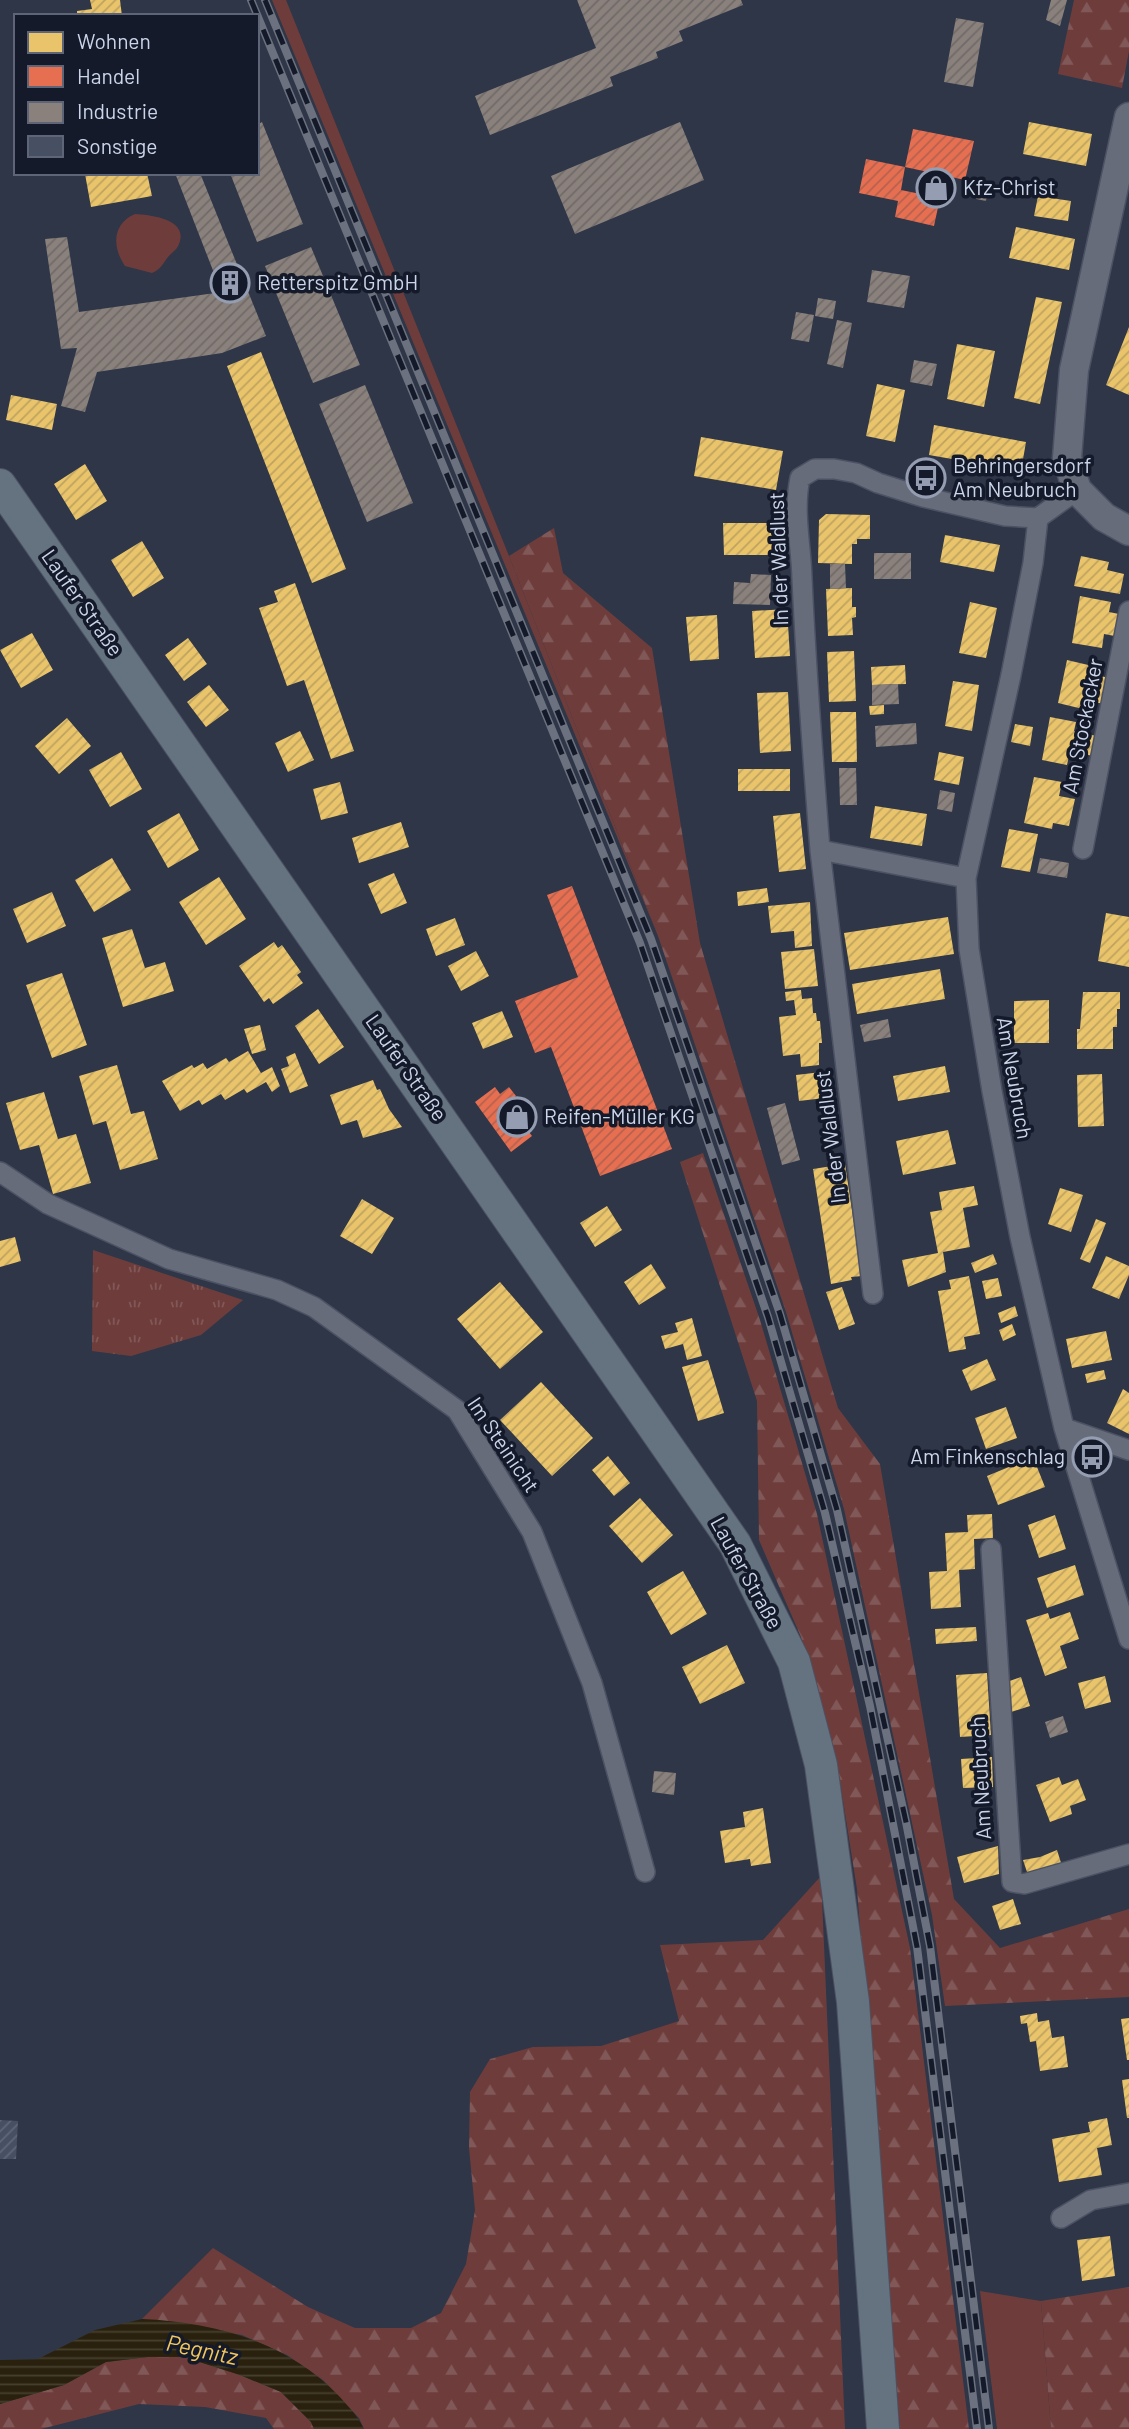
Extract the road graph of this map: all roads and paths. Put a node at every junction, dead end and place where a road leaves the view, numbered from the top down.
1 (1129, 117) edge
2 (0, 485) edge
3 (1077, 490) junction
4 (1038, 518) junction
5 (1129, 531) edge
6 (1129, 611) edge
7 (1083, 849) dead end
8 (820, 850) junction
9 (966, 878) junction
10 (0, 1172) edge
11 (873, 1294) dead end
12 (1064, 1428) junction
13 (1129, 1450) edge
14 (991, 1549) dead end
15 (1129, 1639) edge
16 (1129, 1854) edge
17 (645, 1872) dead end
18 (1129, 2193) edge
19 (1061, 2218) dead end
20 (883, 2429) edge

1 - 3 street
2 - 20 main road, Laufer Straße
3 - 4 street
3 - 5 street
4 - 8 street, In der Waldlust
4 - 9 street, Am Neubruch
6 - 7 street, Am Stockacker
8 - 9 street
8 - 11 street, In der Waldlust
9 - 12 street, Am Neubruch
10 - 17 street, Im Steinicht
12 - 13 street
12 - 15 street, Am Neubruch
14 - 16 street, Am Neubruch
18 - 19 street

